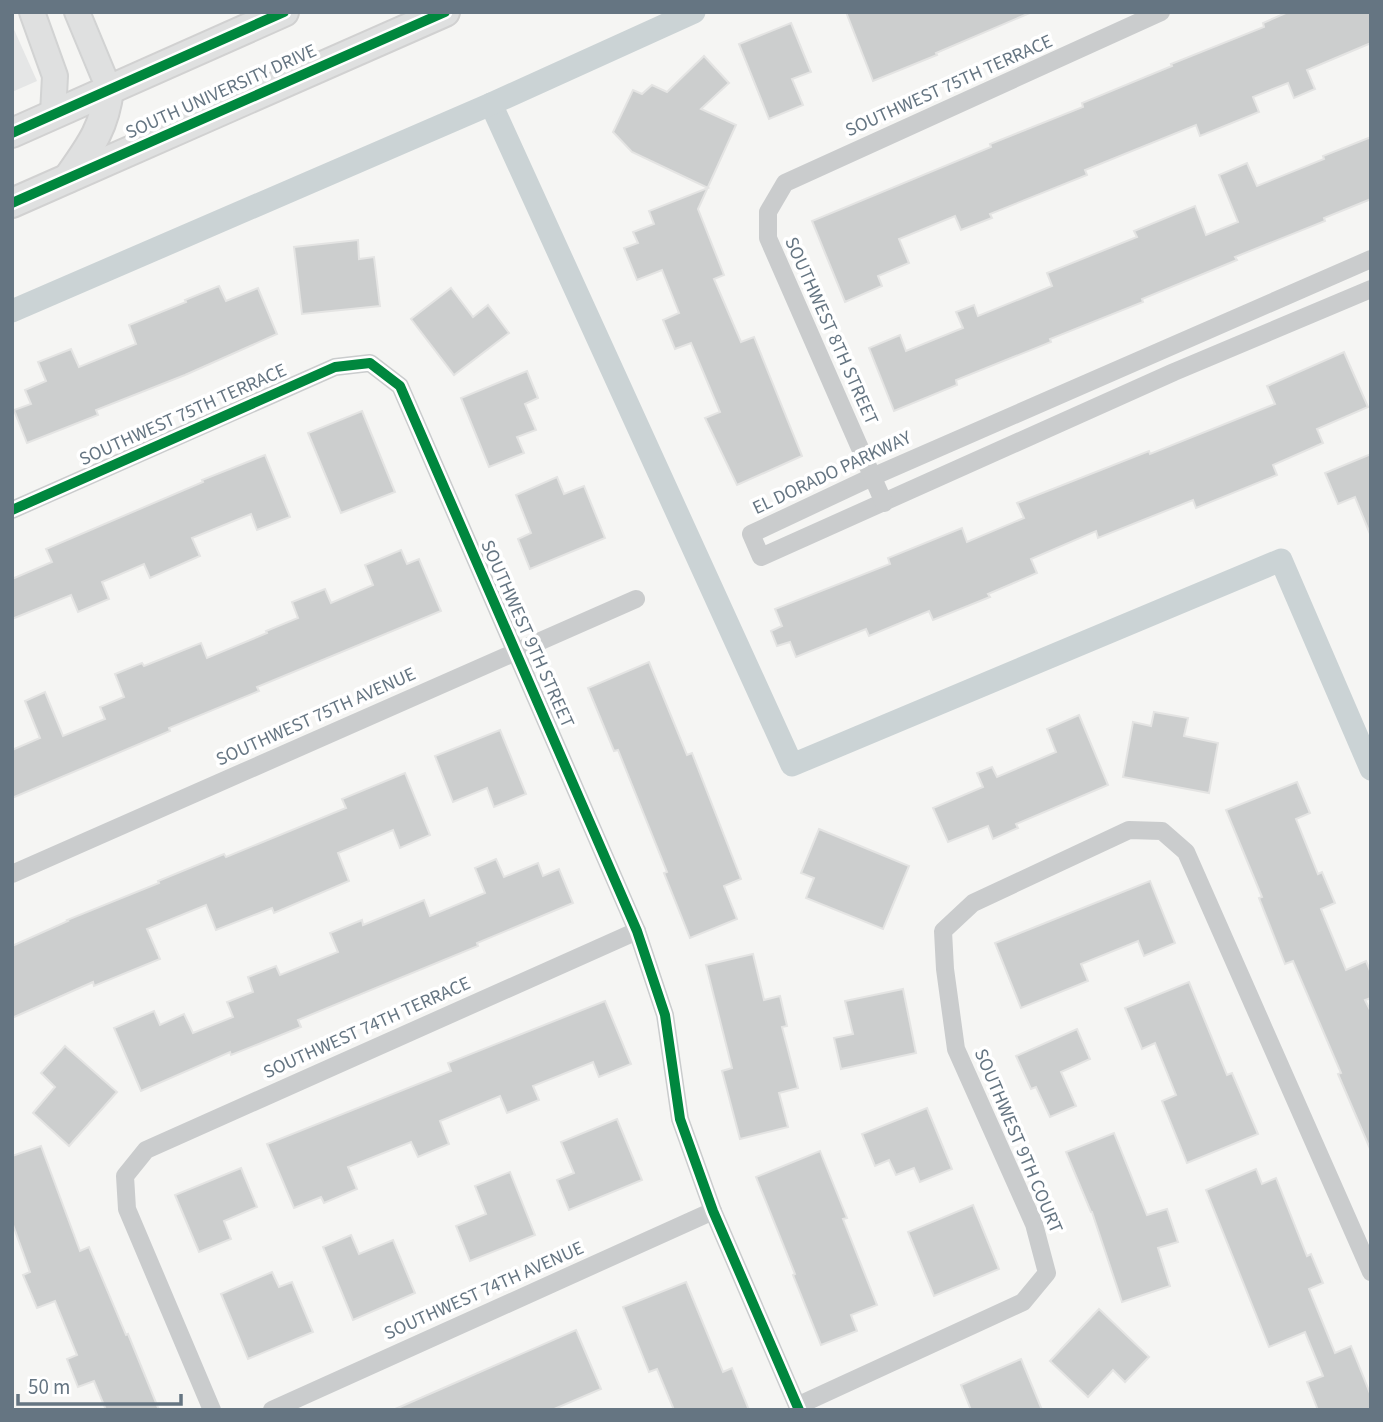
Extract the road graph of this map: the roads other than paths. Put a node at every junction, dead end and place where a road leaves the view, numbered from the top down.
1 (32, 12) edge
2 (77, 12) edge
3 (284, 12) edge
4 (444, 12) edge
5 (1161, 12) edge
6 (109, 89) junction
7 (53, 114) junction
8 (12, 133) edge
9 (68, 178) junction
10 (12, 203) edge
11 (768, 212) joint
12 (1370, 262) edge
13 (1371, 289) edge
14 (370, 363) joint
15 (872, 477) junction
16 (884, 503) junction
17 (12, 510) edge
18 (636, 598) dead end
19 (516, 652) junction
20 (12, 874) edge
21 (637, 931) junction
22 (713, 1210) junction
23 (1371, 1272) edge
24 (798, 1408) edge
25 (212, 1410) edge
26 (272, 1410) edge

1 - 7 street
2 - 6 street
3 - 6 main road
4 - 9 main road, SOUTH UNIVERSITY DRIVE
5 - 11 street, SOUTHWEST 75TH TERRACE
6 - 7 main road
6 - 9 main road
7 - 8 main road
9 - 10 main road, SOUTH UNIVERSITY DRIVE
11 - 15 street, SOUTHWEST 8TH STREET
12 - 15 street, EL DORADO PARKWAY
13 - 16 street, EL DORADO PARKWAY
14 - 17 street, SOUTHWEST 75TH TERRACE
14 - 19 street, SOUTHWEST 9TH STREET
15 - 16 street, SOUTHWEST 8TH STREET
15 - 16 street, EL DORADO PARKWAY
18 - 19 street, SOUTHWEST 75TH AVENUE
19 - 20 street, SOUTHWEST 75TH AVENUE
19 - 21 street, SOUTHWEST 9TH STREET
21 - 22 street, SOUTHWEST 9TH STREET
21 - 25 street, SOUTHWEST 74TH TERRACE
22 - 24 street
22 - 26 street, SOUTHWEST 74TH AVENUE
23 - 24 street, SOUTHWEST 9TH COURT

